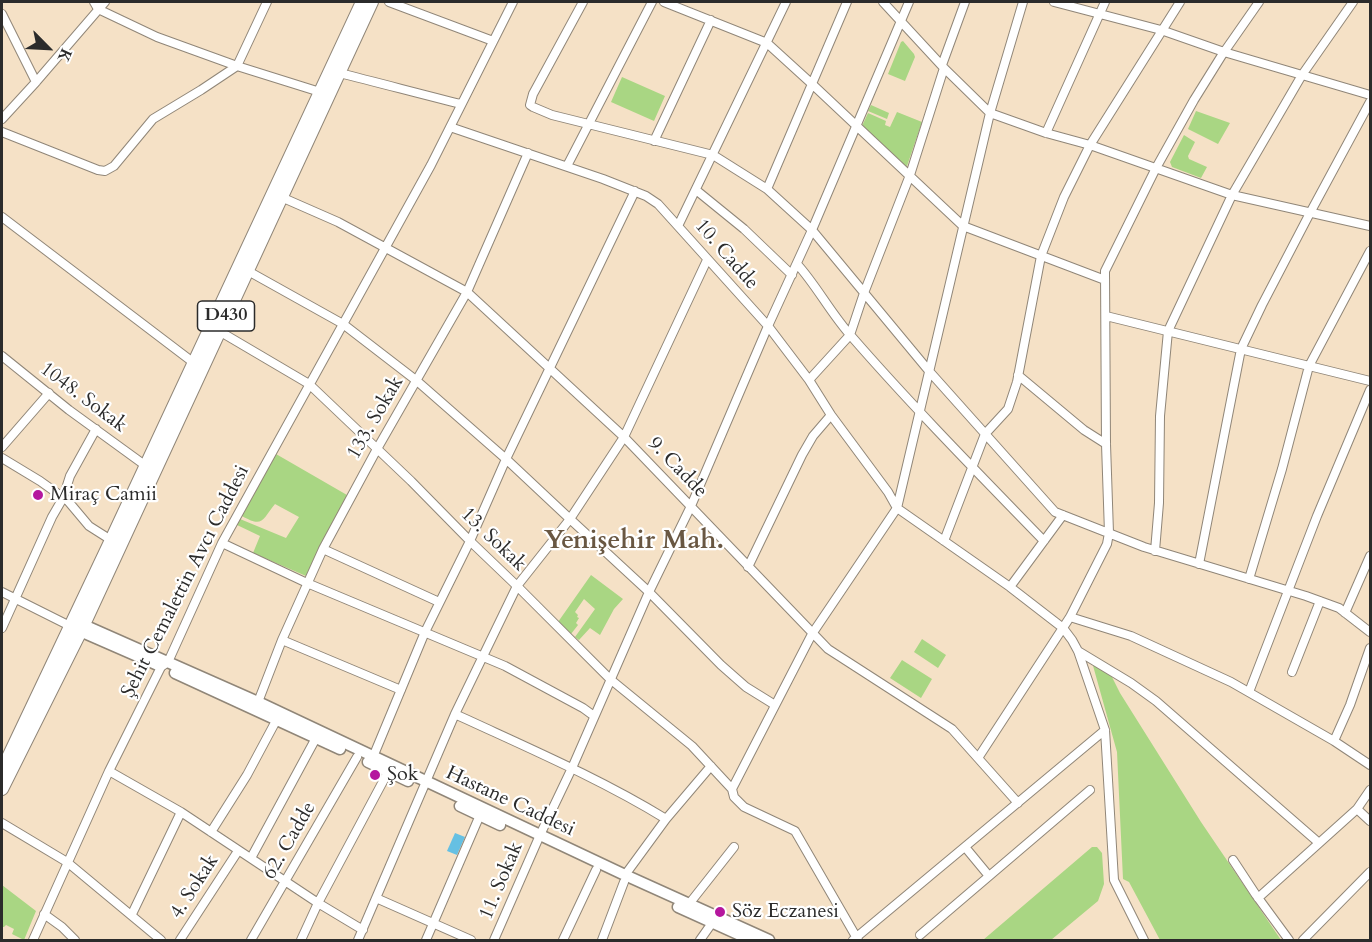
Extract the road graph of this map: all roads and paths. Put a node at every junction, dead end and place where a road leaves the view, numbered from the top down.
1 (105, 2) edge
2 (267, 2) edge
3 (362, 2) edge
4 (372, 2) edge
5 (389, 2) edge
6 (513, 2) edge
7 (583, 2) edge
8 (651, 2) edge
9 (664, 2) edge
10 (786, 2) edge
11 (847, 2) edge
12 (883, 2) edge
13 (909, 2) edge
14 (965, 2) edge
15 (1023, 2) edge
16 (1054, 2) edge
17 (1105, 2) edge
18 (1180, 2) edge
19 (1259, 2) edge
20 (1353, 2) edge
21 (96, 5) edge
22 (2, 14) edge
23 (1099, 14) junction
24 (711, 20) junction
25 (901, 22) junction
26 (1161, 30) junction
27 (493, 41) junction
28 (767, 43) junction
29 (1224, 52) junction
30 (237, 66) junction
31 (943, 67) junction
32 (339, 73) junction
33 (1302, 75) junction
34 (36, 82) junction
35 (812, 84) junction
36 (320, 92) junction
37 (1371, 95) edge
38 (1371, 102) edge
39 (461, 104) junction
40 (990, 113) junction
41 (2, 119) edge
42 (587, 124) junction
43 (856, 126) junction
44 (450, 127) junction
45 (2, 132) edge
46 (1046, 133) junction
47 (654, 141) junction
48 (1090, 145) junction
49 (528, 153) junction
50 (713, 155) junction
51 (567, 166) junction
52 (1156, 168) junction
53 (910, 176) junction
54 (767, 189) junction
55 (696, 190) junction
56 (635, 191) junction
57 (1232, 195) junction
58 (281, 197) junction
59 (1310, 213) junction
60 (2, 217) edge
61 (678, 226) junction
62 (963, 226) junction
63 (1371, 226) edge
64 (812, 230) junction
65 (386, 248) junction
66 (1371, 251) edge
67 (1041, 256) junction
68 (707, 260) junction
69 (797, 264) junction
70 (248, 270) junction
71 (792, 275) junction
72 (1105, 280) junction
73 (467, 292) junction
74 (864, 293) junction
75 (1106, 316) junction
76 (343, 324) junction
77 (768, 326) junction
78 (219, 331) junction
79 (1168, 331) junction
80 (850, 335) junction
81 (1241, 349) junction
82 (4, 362) edge
83 (194, 363) junction
84 (1309, 366) junction
85 (550, 368) junction
86 (930, 371) junction
87 (1018, 375) junction
88 (809, 380) junction
89 (417, 381) junction
90 (1371, 381) edge
91 (309, 384) junction
92 (1371, 390) edge
93 (49, 393) junction
94 (920, 412) junction
95 (831, 415) junction
96 (96, 429) junction
97 (985, 434) junction
98 (624, 437) junction
99 (1106, 444) junction
100 (2, 447) edge
101 (377, 449) junction
102 (2, 458) edge
103 (506, 459) junction
104 (146, 466) junction
105 (973, 467) junction
106 (63, 498) junction
107 (691, 506) junction
108 (897, 508) junction
109 (1063, 515) junction
110 (570, 519) junction
111 (1109, 533) junction
112 (111, 540) junction
113 (470, 541) junction
114 (944, 541) junction
115 (1044, 541) junction
116 (222, 543) junction
117 (323, 549) junction
118 (1155, 550) junction
119 (1371, 556) edge
120 (1199, 564) junction
121 (748, 567) junction
122 (1249, 579) junction
123 (307, 583) junction
124 (517, 586) junction
125 (1010, 587) junction
126 (1289, 591) junction
127 (2, 592) edge
128 (649, 592) junction
129 (15, 598) junction
130 (1320, 601) junction
131 (439, 602) junction
132 (1345, 613) junction
133 (1070, 616) junction
134 (77, 625) junction
135 (1063, 627) junction
136 (2, 628) edge
137 (425, 632) junction
138 (1371, 632) edge
139 (812, 634) junction
140 (282, 640) junction
141 (1371, 648) edge
142 (1078, 651) junction
143 (482, 657) junction
144 (165, 664) junction
145 (1292, 672) dead end
146 (610, 680) junction
147 (401, 690) junction
148 (1250, 692) junction
149 (258, 702) junction
150 (775, 705) junction
151 (455, 714) junction
152 (594, 716) junction
153 (277, 719) junction
154 (1105, 730) junction
155 (316, 738) junction
156 (1334, 741) junction
157 (357, 757) junction
158 (373, 757) junction
159 (978, 758) junction
160 (1371, 765) edge
161 (711, 766) junction
162 (572, 768) junction
163 (2, 770) edge
164 (109, 771) junction
165 (388, 772) junction
166 (424, 785) junction
167 (2, 789) edge
168 (732, 789) junction
169 (1090, 790) dead end
170 (1371, 790) edge
171 (1018, 803) junction
172 (1357, 809) junction
173 (181, 812) junction
174 (480, 816) junction
175 (666, 819) junction
176 (1371, 821) edge
177 (2, 823) edge
178 (211, 832) junction
179 (538, 838) junction
180 (1319, 843) junction
181 (734, 847) dead end
182 (965, 847) junction
183 (238, 851) junction
184 (251, 858) junction
185 (1233, 860) dead end
186 (67, 862) junction
187 (596, 870) junction
188 (1371, 872) edge
189 (989, 876) junction
190 (625, 879) junction
191 (286, 881) junction
192 (376, 898) junction
193 (1258, 898) junction
194 (318, 903) junction
195 (689, 904) junction
196 (44, 914) junction
197 (132, 914) junction
198 (712, 923) junction
199 (433, 924) junction
200 (363, 930) junction
201 (920, 935) dead end
202 (856, 939) edge
203 (33, 940) edge
204 (75, 940) edge
205 (161, 940) edge
206 (180, 940) edge
207 (251, 940) edge
208 (301, 940) edge
209 (358, 940) edge
210 (426, 940) edge
211 (471, 940) edge
212 (494, 940) edge
213 (563, 940) edge
214 (602, 940) edge
215 (700, 940) edge
216 (751, 940) edge
217 (769, 940) edge
218 (1144, 940) edge
219 (1289, 940) edge
220 (1303, 940) edge

1 - 21 street
2 - 30 street
3 - 36 highway, D430
4 - 32 highway, D430
5 - 27 street
6 - 27 street, Şehit Cemalettin Avcı Caddesi
7 - 42 street
8 - 42 street
9 - 24 street
10 - 28 street
11 - 35 street
12 - 25 street
13 - 25 street, 11. Sokak
14 - 31 street
15 - 40 street
16 - 23 street
17 - 23 street
18 - 26 street
19 - 29 street
20 - 33 street
21 - 30 street
21 - 34 street
22 - 34 street
23 - 26 street
23 - 46 street
24 - 28 street
24 - 47 street
25 - 31 street
25 - 43 street, 11. Sokak
26 - 29 street
26 - 48 street
27 - 39 street, Şehit Cemalettin Avcı Caddesi
28 - 35 street
28 - 50 street
29 - 33 street
29 - 52 street
30 - 36 street
30 - 45 street
31 - 40 street
31 - 53 street
32 - 39 street
32 - 58 highway, D430
33 - 37 street
33 - 57 street
34 - 41 street
35 - 43 street
35 - 54 street
36 - 83 highway, D430
38 - 59 street
39 - 44 street, Şehit Cemalettin Avcı Caddesi
40 - 46 street
40 - 62 street
42 - 47 street
42 - 51 street
43 - 53 street
43 - 64 street, 11. Sokak
44 - 49 street, 10. Cadde
44 - 65 street, Şehit Cemalettin Avcı Caddesi
46 - 48 street
47 - 50 street
48 - 52 street
48 - 67 street
49 - 51 street, 10. Cadde
49 - 73 street, 133. Sokak
50 - 54 street
50 - 55 street
51 - 56 street, 10. Cadde
52 - 57 street
52 - 72 street
53 - 62 street
53 - 74 street
54 - 64 street
55 - 61 street
55 - 71 street
56 - 61 street, 10. Cadde
56 - 85 street
57 - 59 street
57 - 79 street
58 - 65 street, 9. Cadde
58 - 70 highway, D430
59 - 63 street
59 - 81 street
60 - 83 street
61 - 68 street, 10. Cadde
62 - 67 street
62 - 86 street
64 - 69 street, 11. Sokak
64 - 74 street
65 - 73 street, 9. Cadde
65 - 76 street, Şehit Cemalettin Avcı Caddesi
66 - 84 street
67 - 72 street
67 - 87 street
68 - 77 street, 10. Cadde
68 - 98 street
69 - 71 street, 11. Sokak
69 - 80 street
70 - 76 street
70 - 78 highway, D430
71 - 77 street, 11. Sokak
72 - 75 street
73 - 85 street, 9. Cadde
73 - 89 street, 133. Sokak
74 - 80 street
74 - 86 street
75 - 79 street
75 - 99 street
76 - 89 street
76 - 91 street, Şehit Cemalettin Avcı Caddesi
77 - 88 street, 10. Cadde
77 - 107 street, 11. Sokak
78 - 91 street, 13. Sokak
78 - 134 highway, D430
79 - 81 street
79 - 118 street
80 - 88 street
80 - 94 street
81 - 84 street
81 - 120 street
82 - 93 street, 1048. Sokak
83 - 104 highway, D430
84 - 90 street
84 - 122 street
85 - 98 street, 9. Cadde
85 - 103 street
86 - 94 street
86 - 97 street
87 - 97 street
87 - 99 street
88 - 95 street, 10. Cadde
89 - 101 street, 133. Sokak
89 - 103 street
91 - 101 street, 13. Sokak
91 - 116 street, Şehit Cemalettin Avcı Caddesi
92 - 126 street
93 - 96 street, 1048. Sokak
93 - 100 street
94 - 105 street
94 - 108 street
95 - 108 street, 10. Cadde
95 - 121 street
96 - 104 street, 1048. Sokak
96 - 106 street
97 - 105 street
97 - 109 street
98 - 107 street, 9. Cadde
98 - 110 street
99 - 111 street
101 - 113 street, 13. Sokak
101 - 117 street, 133. Sokak
102 - 106 street
103 - 110 street
103 - 113 street
104 - 112 highway, D430
105 - 114 street
105 - 115 street
106 - 112 street
106 - 129 street
107 - 121 street, 9. Cadde
107 - 128 street, 11. Sokak
108 - 114 street
108 - 139 street
109 - 111 street
109 - 115 street
110 - 124 street
110 - 128 street
111 - 118 street
111 - 133 street
112 - 134 highway, D430
113 - 124 street, 13. Sokak
113 - 131 street
114 - 125 street
115 - 125 street
116 - 123 street
116 - 144 street, Şehit Cemalettin Avcı Caddesi
117 - 123 street, 133. Sokak
117 - 131 street
118 - 120 street
119 - 132 street
120 - 122 street
121 - 139 street, 9. Cadde
122 - 126 street
123 - 137 street
123 - 140 street, 133. Sokak
124 - 143 street
124 - 146 street, 13. Sokak
125 - 135 street
126 - 130 street
126 - 148 street
127 - 129 street
128 - 146 street, 11. Sokak
128 - 150 street
129 - 134 street
129 - 136 street
130 - 132 street
130 - 145 street
131 - 137 street
132 - 138 street
133 - 135 street
133 - 148 street
134 - 144 main road, Hastane Caddesi
134 - 163 highway, D430
134 - 167 highway, D430
135 - 142 street
135 - 159 street
137 - 143 street
137 - 147 street
139 - 150 street
139 - 159 street, 9. Cadde
140 - 147 street
140 - 149 street, 133. Sokak
141 - 156 street
142 - 154 street
142 - 180 street
143 - 151 street
143 - 152 street
144 - 149 main road, Hastane Caddesi
144 - 153 main road, Hastane Caddesi
144 - 164 street, Şehit Cemalettin Avcı Caddesi
146 - 152 street, 11. Sokak
146 - 161 street, 13. Sokak
147 - 158 street
148 - 156 street
149 - 158 main road, Hastane Caddesi
150 - 168 street
151 - 162 street
151 - 166 street
152 - 162 street, 11. Sokak
153 - 155 main road, Hastane Caddesi
153 - 178 street
154 - 171 street
154 - 218 street
155 - 157 main road, Hastane Caddesi
155 - 184 street
156 - 160 street
157 - 165 main road, Hastane Caddesi
157 - 191 street, 62. Cadde
158 - 166 main road, Hastane Caddesi
159 - 171 street, 9. Cadde
161 - 168 street, 13. Sokak
161 - 175 street
162 - 175 street
162 - 179 street, 11. Sokak
164 - 173 street
164 - 186 street, Şehit Cemalettin Avcı Caddesi
165 - 166 main road, Hastane Caddesi
165 - 194 street
166 - 174 main road, Hastane Caddesi
166 - 179 main road, Hastane Caddesi
166 - 192 street
168 - 202 street, 13. Sokak
169 - 189 street
170 - 172 street
171 - 182 street
172 - 176 street
172 - 180 street
173 - 178 street
173 - 197 street
174 - 179 main road, Hastane Caddesi
174 - 199 street
175 - 190 street
177 - 186 street
178 - 183 street
179 - 187 main road, Hastane Caddesi
179 - 190 main road, Hastane Caddesi
179 - 212 street, 11. Sokak
180 - 193 street
181 - 195 street
182 - 189 street
182 - 202 street
183 - 184 street
183 - 206 street, 4. Sokak
184 - 191 street
185 - 193 street
186 - 196 street, Şehit Cemalettin Avcı Caddesi
186 - 197 street
187 - 190 main road, Hastane Caddesi
187 - 213 street
188 - 220 street
189 - 201 street
190 - 195 main road, Hastane Caddesi
190 - 198 main road, Hastane Caddesi
190 - 214 street
191 - 194 street
191 - 207 street, 62. Cadde
192 - 199 street
192 - 200 street
193 - 219 street
194 - 200 street
194 - 208 street
195 - 217 main road, Hastane Caddesi
196 - 203 street, Şehit Cemalettin Avcı Caddesi
196 - 204 street
197 - 205 street
198 - 215 street
198 - 216 main road, Hastane Caddesi
199 - 210 street
199 - 211 street
200 - 209 street

